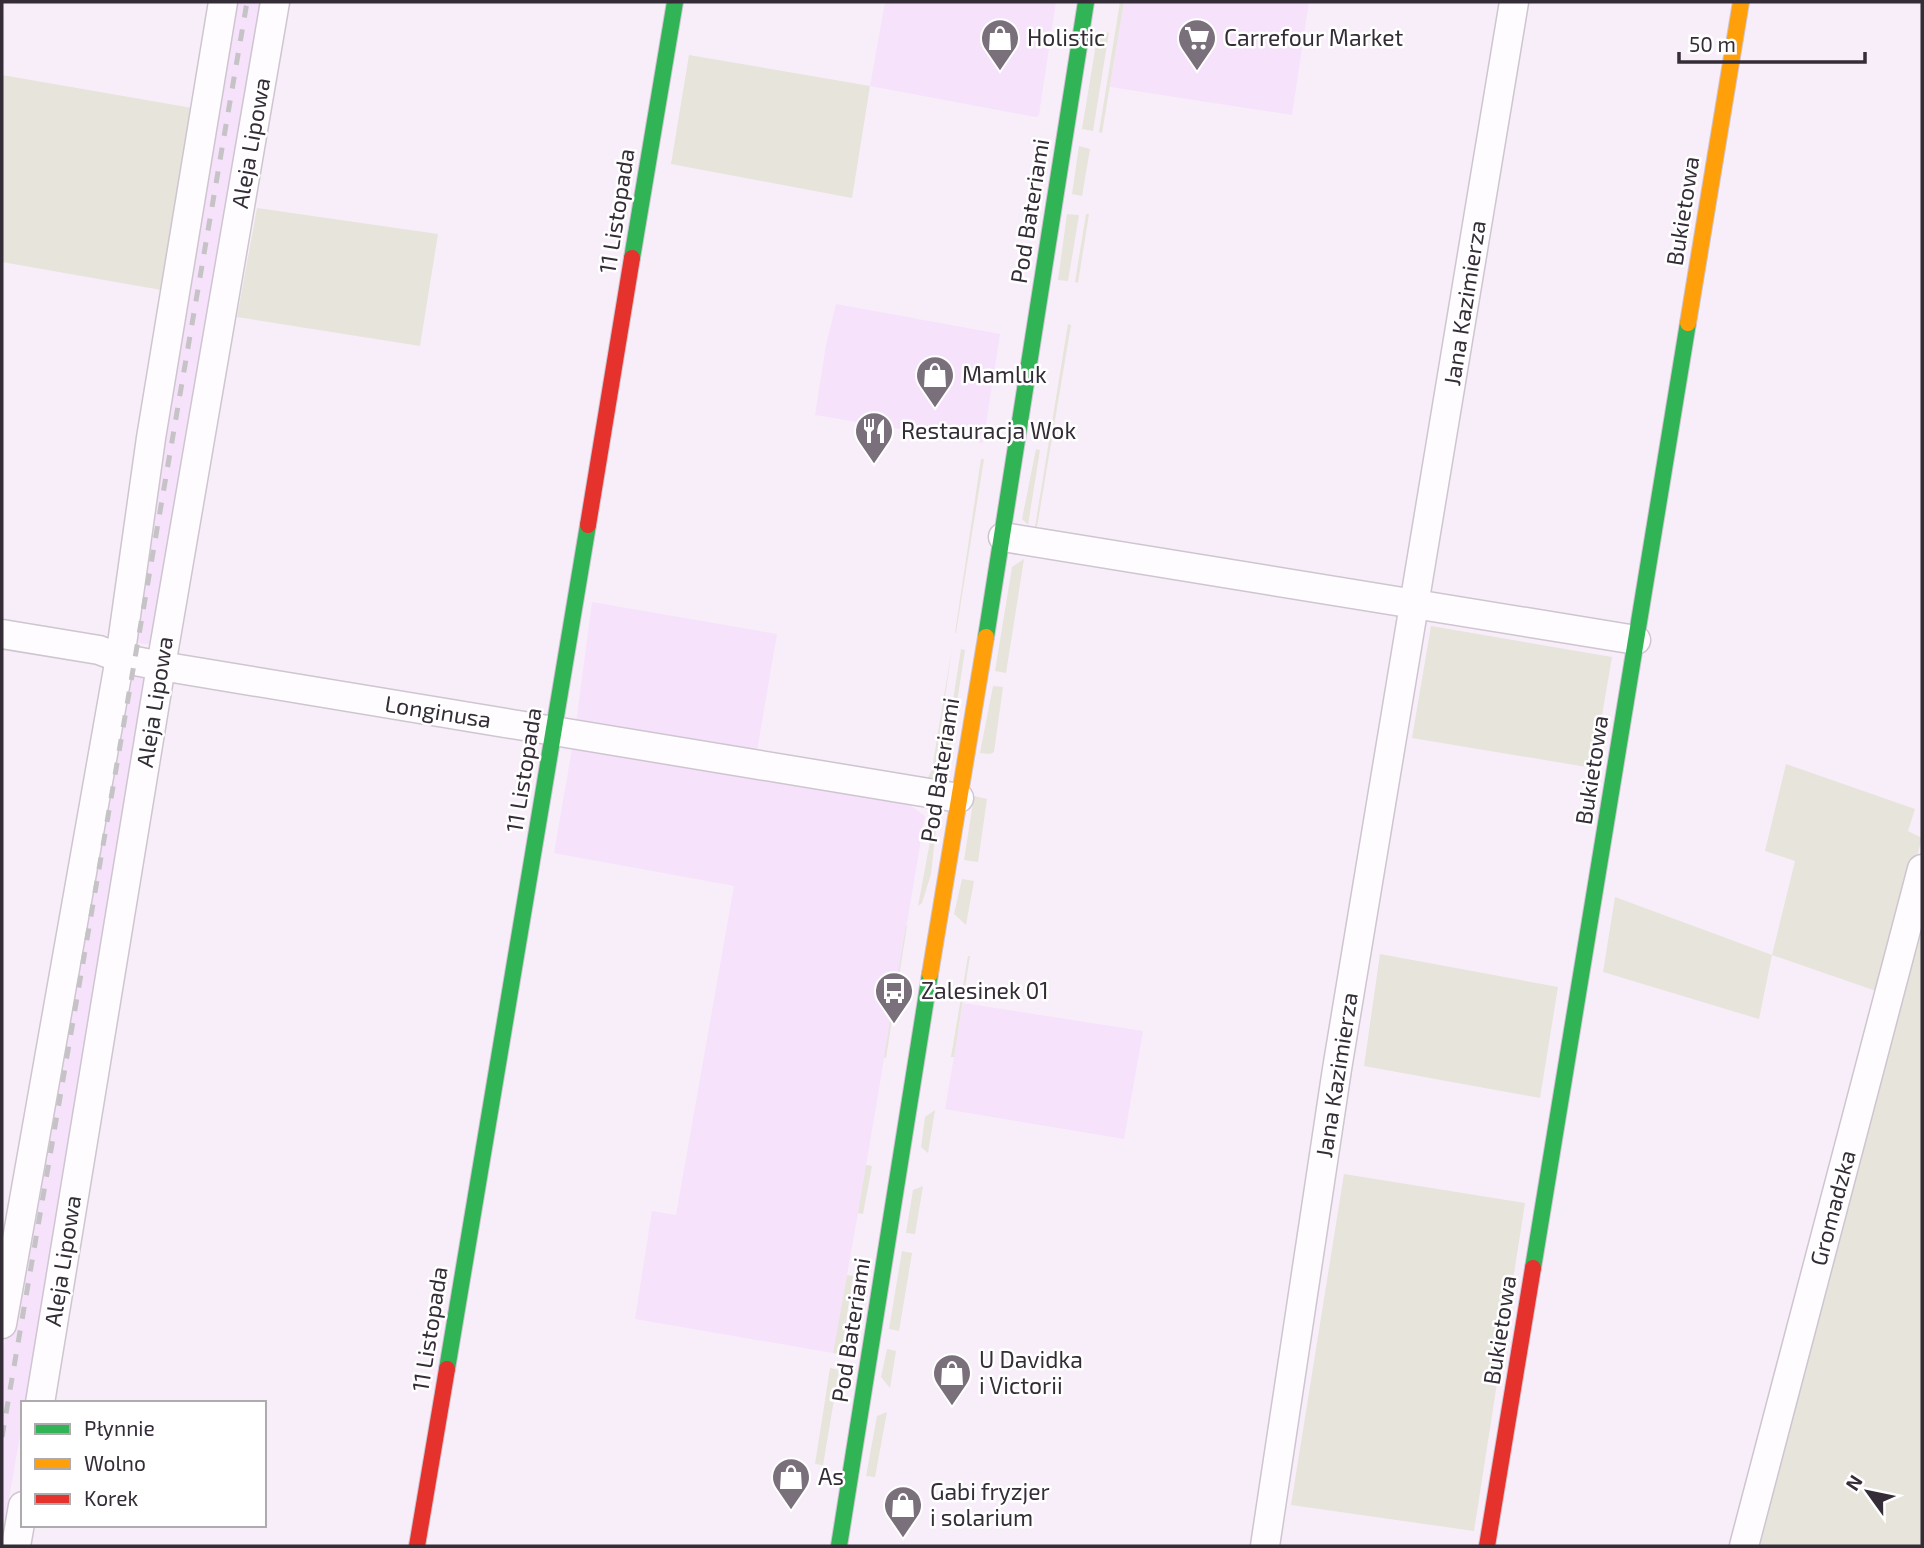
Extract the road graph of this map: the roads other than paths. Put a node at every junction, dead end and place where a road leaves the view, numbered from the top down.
1 (223, 2) edge
2 (275, 2) edge
3 (675, 2) edge
4 (1086, 2) edge
5 (1514, 2) edge
6 (1741, 2) edge
7 (1003, 537) junction
8 (1415, 604) junction
9 (2, 634) edge
10 (1636, 640) junction
11 (120, 658) junction
12 (161, 666) junction
13 (553, 731) junction
14 (959, 798) junction
15 (1922, 869) edge
16 (2, 1324) edge
17 (40, 1401) edge
18 (21, 1517) edge
19 (16, 1546) edge
20 (417, 1546) edge
21 (839, 1546) edge
22 (1265, 1546) edge
23 (1487, 1546) edge
24 (1744, 1546) edge

1 - 11 street, Aleja Lipowa
2 - 12 street, Aleja Lipowa
3 - 13 street, 11 Listopada
4 - 7 street, Pod Bateriami
5 - 8 street, Jana Kazimierza
6 - 10 street, Bukietowa
7 - 8 street
7 - 14 street, Pod Bateriami
8 - 10 street
8 - 22 street, Jana Kazimierza
9 - 11 street, Longinusa
10 - 23 street, Bukietowa
11 - 12 street, Longinusa
11 - 16 street, Aleja Lipowa
12 - 13 street, Longinusa
12 - 17 street, Aleja Lipowa
13 - 14 street, Longinusa
13 - 20 street, 11 Listopada
14 - 21 street, Pod Bateriami
15 - 24 street, Gromadzka
18 - 19 street

